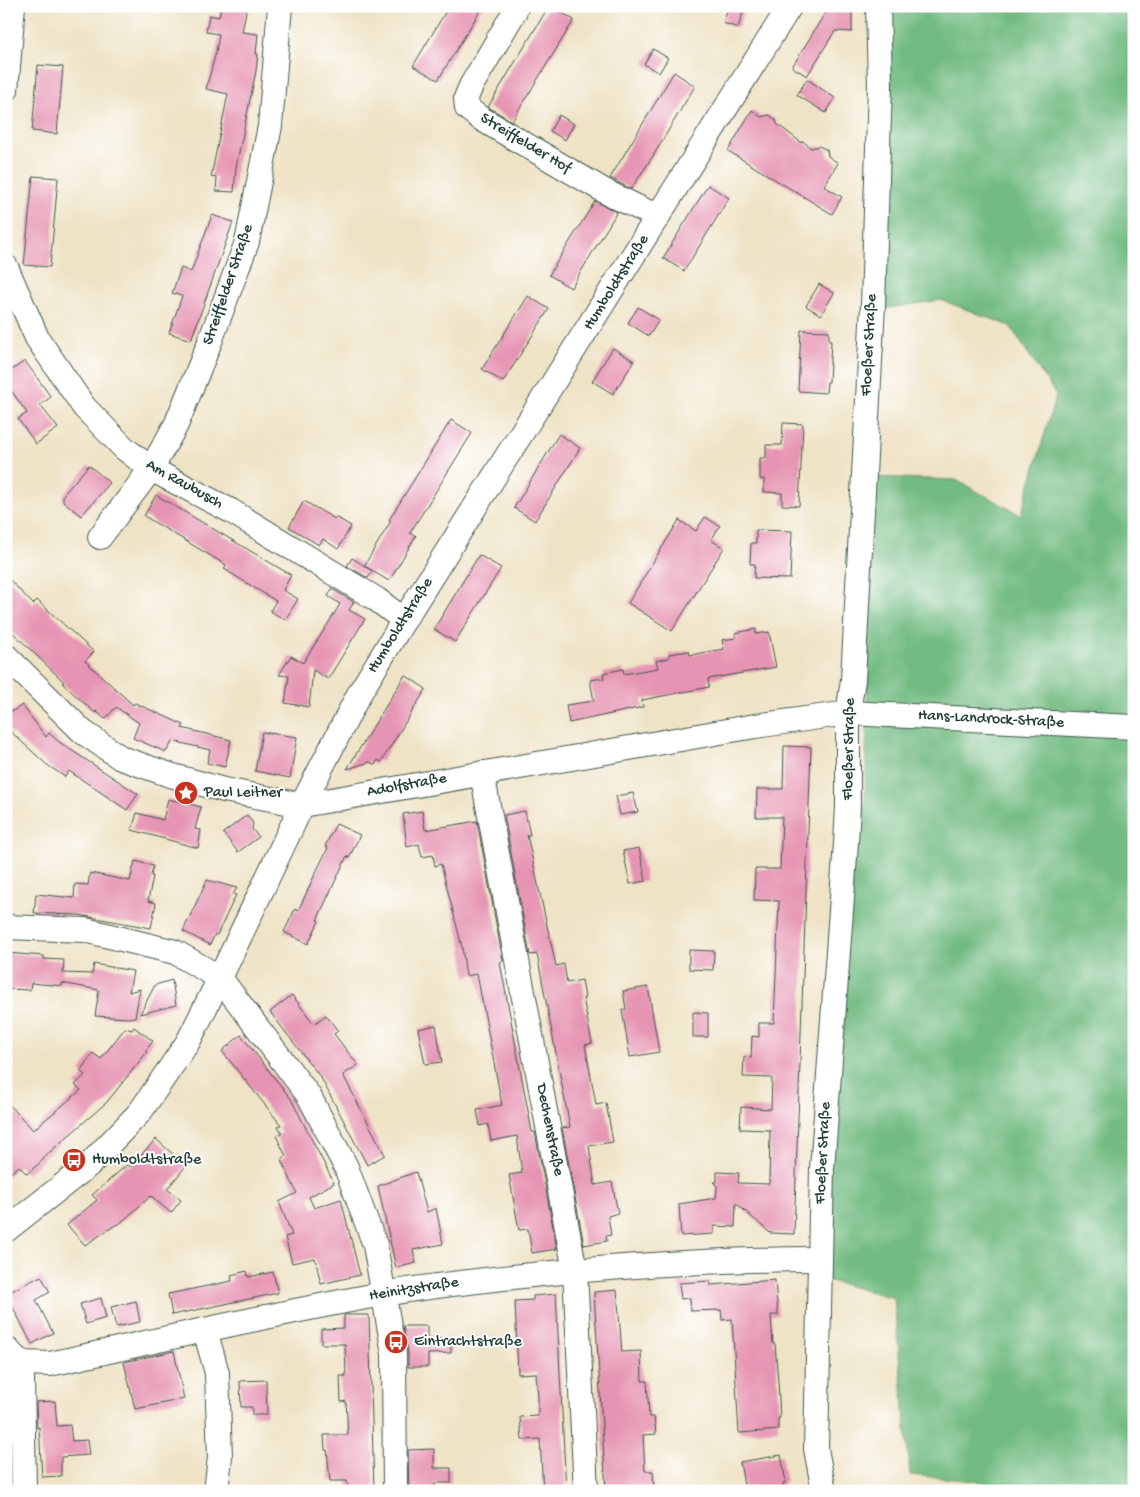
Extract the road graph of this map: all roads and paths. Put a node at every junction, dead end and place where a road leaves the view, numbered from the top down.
1 (13, 6) edge
2 (280, 6) edge
3 (516, 6) edge
4 (790, 6) edge
5 (878, 6) edge
6 (6, 90) edge
7 (658, 217) junction
8 (6, 267) edge
9 (151, 469) junction
10 (100, 537) dead end
11 (404, 620) junction
12 (6, 656) edge
13 (848, 713) junction
14 (1134, 727) edge
15 (482, 773) junction
16 (302, 806) junction
17 (6, 927) edge
18 (220, 978) junction
19 (7, 1227) edge
20 (819, 1259) junction
21 (575, 1271) junction
22 (384, 1294) junction
23 (205, 1330) junction
24 (11, 1353) edge
25 (24, 1491) edge
26 (216, 1491) edge
27 (395, 1491) edge
28 (586, 1491) edge
29 (824, 1491) edge

1 - 6 street
2 - 9 street, Streiffelder Straße
3 - 7 street, Streiffelder Hof
4 - 7 street, Humboldtstraße
5 - 13 street, Floeßer Straße
7 - 11 street, Humboldtstraße
8 - 9 street, Am Raubusch
9 - 10 street, Streiffelder Straße
9 - 11 street, Am Raubusch
11 - 16 street, Humboldtstraße
12 - 16 street, Adolfstraße
13 - 14 street, Hans-Landrock-Straße
13 - 15 street, Adolfstraße
13 - 20 street, Floeßer Straße
15 - 16 street, Adolfstraße
15 - 21 street, Dechenstraße
16 - 18 street, Humboldtstraße
17 - 18 street
18 - 19 street, Humboldtstraße
18 - 22 street
20 - 21 street, Heinitzstraße
20 - 29 street, Floeßer Straße
21 - 22 street, Heinitzstraße
21 - 28 street, Dechenstraße
22 - 23 street, Heinitzstraße
22 - 27 street
23 - 24 street, Heinitzstraße
23 - 26 street
24 - 25 street

